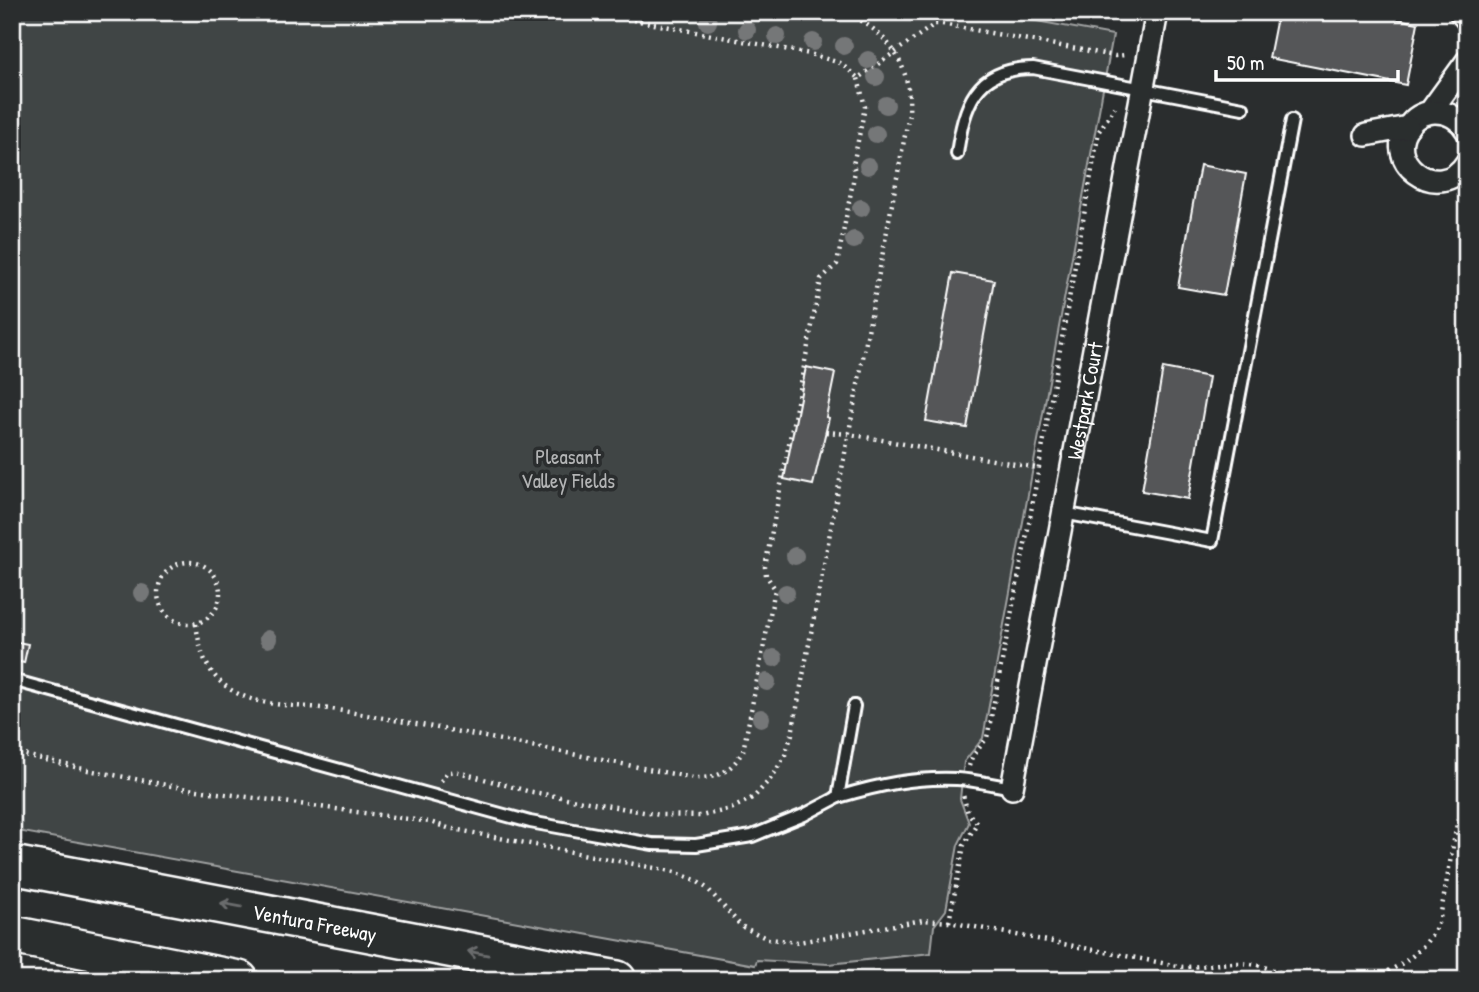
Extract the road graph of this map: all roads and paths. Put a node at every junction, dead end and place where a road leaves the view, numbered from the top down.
1 (592, 12) edge
2 (844, 12) edge
3 (1157, 12) edge
4 (1460, 12) edge
5 (1467, 20) edge
6 (896, 52) junction
7 (1125, 55) dead end
8 (1461, 70) edge
9 (858, 78) junction
10 (1143, 88) junction
11 (1116, 106) dead end
12 (1243, 108) dead end
13 (1430, 112) junction
14 (1292, 120) dead end
15 (1461, 124) edge
16 (1408, 127) junction
17 (1402, 153) junction
18 (957, 154) dead end
19 (1467, 162) edge
20 (826, 432) dead end
21 (849, 433) junction
22 (1037, 468) junction
23 (1063, 513) junction
24 (196, 624) junction
25 (12, 680) edge
26 (854, 706) dead end
27 (12, 752) edge
28 (441, 779) dead end
29 (965, 779) junction
30 (1012, 788) joint
31 (838, 797) junction
32 (1467, 803) edge
33 (12, 865) edge
34 (949, 922) junction
35 (12, 935) edge
36 (12, 944) edge
37 (98, 951) junction
38 (239, 980) edge
39 (617, 980) edge
40 (1296, 980) edge
41 (1369, 980) edge

1 - 9 path
2 - 6 path
3 - 10 street, Westpark Court
4 - 5 street
6 - 7 path
6 - 9 path
6 - 21 path
8 - 13 street
8 - 15 street
9 - 24 path
10 - 12 lane
10 - 18 lane
10 - 23 street, Westpark Court
11 - 22 path
13 - 15 street
13 - 16 street
14 - 23 lane
16 - 17 street
16 - 17 street
17 - 19 street
20 - 21 path
21 - 22 path
21 - 28 path
22 - 29 path
23 - 30 street, Westpark Court
24 - 24 path
25 - 31 lane
26 - 31 lane
27 - 34 path
29 - 30 lane
29 - 31 lane
29 - 34 path
32 - 41 path
39 -> 33 highway, Ventura Freeway
34 - 40 path
35 - 37 highway
36 - 37 highway
37 - 38 highway

